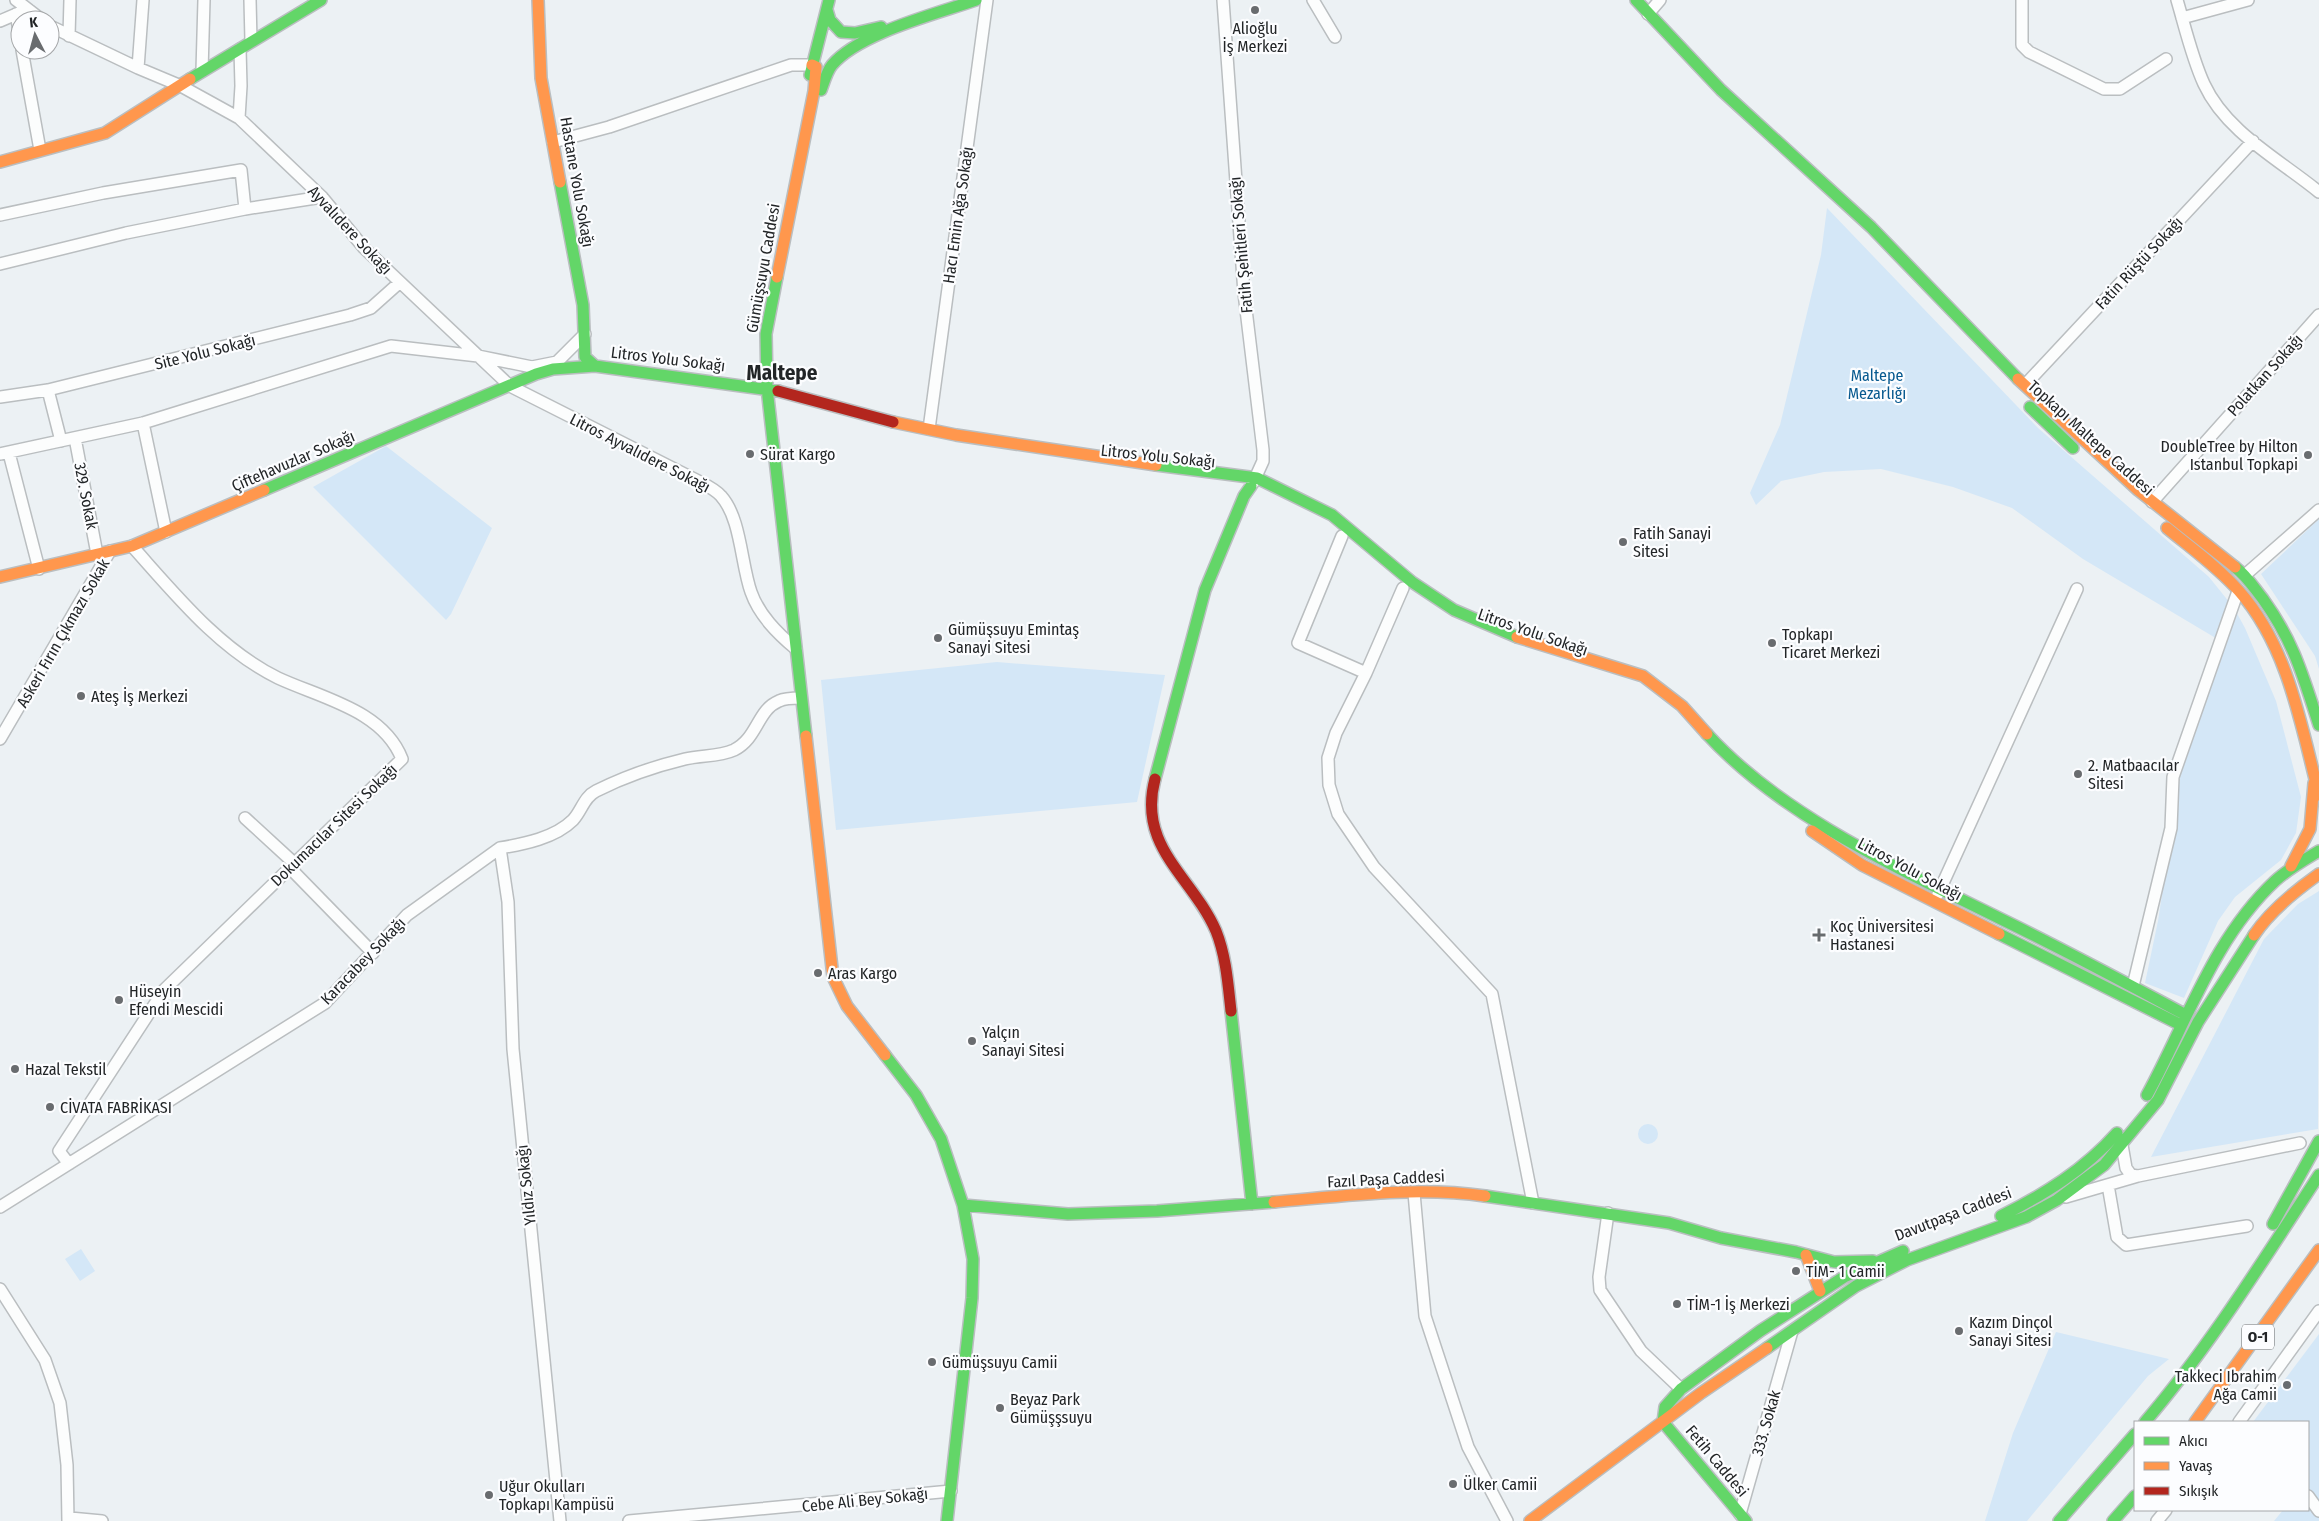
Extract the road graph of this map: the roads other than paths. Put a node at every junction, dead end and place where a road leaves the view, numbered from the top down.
1 (16, 0) edge
2 (70, 0) edge
3 (143, 0) edge
4 (204, 0) edge
5 (250, 0) edge
6 (321, 0) edge
7 (538, 0) edge
8 (976, 0) edge
9 (987, 0) edge
10 (1223, 0) edge
11 (1313, 0) edge
12 (1636, 0) edge
13 (1660, 0) edge
14 (2022, 0) edge
15 (2177, 0) edge
16 (2248, 0) edge
17 (303, 4) edge
18 (828, 5) edge
19 (28, 9) edge
20 (1648, 14) junction
21 (2182, 18) junction
22 (906, 24) junction
23 (60, 31) edge
24 (69, 36) junction
25 (1335, 37) dead end
26 (251, 41) junction
27 (240, 48) junction
28 (2166, 59) dead end
29 (24, 60) edge
30 (812, 65) junction
31 (138, 68) junction
32 (202, 71) junction
33 (180, 86) junction
34 (239, 118) junction
35 (2252, 140) junction
36 (553, 142) junction
37 (40, 150) junction
38 (0, 162) edge
39 (794, 184) junction
40 (2319, 192) edge
41 (322, 197) junction
42 (245, 209) junction
43 (0, 215) edge
44 (0, 264) edge
45 (399, 283) junction
46 (2319, 316) edge
47 (586, 334) junction
48 (478, 356) junction
49 (523, 366) junction
50 (595, 366) junction
51 (523, 379) junction
52 (510, 386) junction
53 (767, 388) junction
54 (2021, 389) junction
55 (48, 390) junction
56 (0, 397) edge
57 (143, 423) junction
58 (929, 434) junction
59 (76, 438) junction
60 (61, 441) junction
61 (4, 454) edge
62 (2080, 454) dead end
63 (2101, 473) dead end
64 (1254, 482) junction
65 (2152, 502) junction
66 (2319, 510) edge
67 (166, 532) junction
68 (1342, 536) junction
69 (132, 546) junction
70 (110, 551) junction
71 (97, 554) junction
72 (39, 569) junction
73 (2245, 575) junction
74 (0, 577) edge
75 (1403, 588) junction
76 (2078, 589) dead end
77 (2238, 591) junction
78 (796, 649) junction
79 (1366, 672) junction
80 (1640, 681) junction
81 (801, 698) junction
82 (2319, 725) edge
83 (0, 739) edge
84 (2315, 780) junction
85 (2319, 796) edge
86 (245, 818) dead end
87 (500, 848) junction
88 (2319, 851) edge
89 (2319, 864) edge
90 (292, 865) junction
91 (2288, 871) junction
92 (2319, 874) edge
93 (1940, 890) junction
94 (1934, 901) junction
95 (2260, 926) junction
96 (373, 953) junction
97 (2133, 986) junction
98 (2184, 1020) junction
99 (2196, 1027) junction
100 (2319, 1141) edge
101 (2300, 1143) dead end
102 (2122, 1145) junction
103 (68, 1164) junction
104 (2319, 1175) edge
105 (2138, 1176) junction
106 (2108, 1185) junction
107 (1414, 1193) junction
108 (2057, 1200) junction
109 (1533, 1203) junction
110 (1252, 1204) junction
111 (963, 1205) junction
112 (0, 1207) edge
113 (1608, 1213) junction
114 (2247, 1226) dead end
115 (2319, 1250) edge
116 (1806, 1255) junction
117 (1873, 1262) junction
118 (0, 1289) edge
119 (1820, 1291) junction
120 (2319, 1311) edge
121 (2222, 1316) junction
122 (1792, 1331) junction
123 (1735, 1371) junction
124 (1681, 1389) junction
125 (2146, 1421) edge
126 (2196, 1421) edge
127 (2240, 1421) edge
128 (1663, 1422) junction
129 (2134, 1435) edge
130 (951, 1491) junction
131 (2134, 1497) edge
132 (2309, 1497) edge
133 (2165, 1511) edge
134 (2319, 1511) edge
135 (1743, 1518) edge
136 (69, 1520) edge
137 (102, 1521) edge
138 (560, 1521) edge
139 (629, 1521) edge
140 (947, 1521) edge
141 (1507, 1521) edge
142 (1530, 1521) edge
143 (2059, 1521) edge
144 (2114, 1521) edge
145 (2157, 1521) edge

1 - 19 street
2 - 24 street
3 - 31 street
4 - 32 street
5 - 26 street
6 - 17 main road
7 - 36 main road, Hastane Yolu Sokağı
8 - 22 main road
9 - 58 street, Hacı Emin Ağa Sokağı
10 - 64 street, Fatih Şehitleri Sokağı
11 - 25 street
12 - 20 main road, Topkapı Maltepe Caddesi
13 - 20 street
14 - 28 street
15 - 21 street
16 - 21 street
17 - 26 main road
18 - 22 main road
18 - 30 main road
20 - 54 main road, Topkapı Maltepe Caddesi
21 - 35 street
22 - 39 main road
23 - 24 street, Ayvalıdere Sokağı
24 - 31 street, Ayvalıdere Sokağı
26 - 27 main road
27 - 32 main road
27 - 34 street
29 - 37 street
30 - 36 street
30 - 39 main road
31 - 33 street, Ayvalıdere Sokağı
32 - 33 main road
33 - 34 street, Ayvalıdere Sokağı
33 - 37 main road
34 - 41 street, Ayvalıdere Sokağı
35 - 40 street
35 - 54 street, Fatin Rüştü Sokağı
36 - 47 main road, Hastane Yolu Sokağı
37 - 38 main road
39 - 53 main road, Gümüşsuyu Caddesi
41 - 42 street
41 - 45 street, Ayvalıdere Sokağı
42 - 43 street
42 - 44 street
45 - 48 street, Ayvalıdere Sokağı
45 - 55 street, Site Yolu Sokağı
46 - 65 street, Polatkan Sokağı
47 - 49 street
47 - 50 main road, Hastane Yolu Sokağı
48 - 49 street
48 - 52 street, Ayvalıdere Sokağı
48 - 57 street
49 - 51 street
50 - 51 main road, Çiftehavuzlar Sokağı
50 - 53 main road, Litros Yolu Sokağı
51 - 52 main road, Çiftehavuzlar Sokağı
52 - 67 main road, Çiftehavuzlar Sokağı
52 - 78 street, Litros Ayvalıdere Sokağı
53 - 58 main road, Litros Yolu Sokağı
53 - 78 main road, Gümüşsuyu Caddesi
54 - 62 main road, Topkapı Maltepe Caddesi
54 - 65 main road, Topkapı Maltepe Caddesi
55 - 56 street, Site Yolu Sokağı
55 - 60 street
57 - 59 street
57 - 67 street
58 - 64 main road, Litros Yolu Sokağı
59 - 60 street
59 - 71 street, 329. Sokak
60 - 61 street
61 - 72 street
63 - 77 main road, Topkapı Maltepe Caddesi
64 - 68 main road, Litros Yolu Sokağı
64 - 80 main road, Litros Yolu Sokağı
64 - 110 main road
65 - 73 main road, Topkapı Maltepe Caddesi
66 - 73 street
67 - 69 main road, Çiftehavuzlar Sokağı
68 - 75 main road, Litros Yolu Sokağı
68 - 79 street
69 - 70 main road, Çiftehavuzlar Sokağı
69 - 90 street, Dokumacılar Sitesi Sokağı
70 - 71 main road, Çiftehavuzlar Sokağı
70 - 83 street, Askeri Fırın Çıkmazı Sokak
71 - 72 main road, Çiftehavuzlar Sokağı
72 - 74 main road, Çiftehavuzlar Sokağı
73 - 77 main road
73 - 82 main road, Topkapı Maltepe Caddesi
75 - 79 street
75 - 80 main road, Litros Yolu Sokağı
76 - 93 street
77 - 84 main road, Topkapı Maltepe Caddesi
77 - 97 street
78 - 81 main road, Gümüşsuyu Caddesi
79 - 109 street
80 - 93 main road, Litros Yolu Sokağı
80 - 94 main road, Litros Yolu Sokağı
81 - 87 street, Karacabey Sokağı
81 - 111 main road, Gümüşsuyu Caddesi
84 - 85 main road, Topkapı Maltepe Caddesi
84 - 91 main road
86 - 90 street
87 - 96 street, Karacabey Sokağı
87 - 138 street, Yıldız Sokağı
88 - 91 main road, Davutpaşa Caddesi
89 - 95 main road
90 - 96 street
90 - 103 street, Dokumacılar Sitesi Sokağı
91 - 98 main road, Davutpaşa Caddesi
92 - 95 main road, Davutpaşa Caddesi
93 - 94 street
93 - 97 main road, Litros Yolu Sokağı
94 - 98 main road, Litros Yolu Sokağı
95 - 99 main road, Davutpaşa Caddesi
96 - 103 street, Karacabey Sokağı
97 - 98 main road, Litros Yolu Sokağı
98 - 99 main road
98 - 117 main road, Davutpaşa Caddesi
99 - 102 main road, Davutpaşa Caddesi
100 - 121 main road
101 - 105 street
102 - 105 street
102 - 108 main road, Davutpaşa Caddesi
103 - 112 street, Karacabey Sokağı
104 - 121 main road, O-1
105 - 106 street
106 - 108 street
106 - 114 street
107 - 109 main road, Fazıl Paşa Caddesi
107 - 110 main road, Fazıl Paşa Caddesi
107 - 141 street
108 - 122 main road, Davutpaşa Caddesi
109 - 113 main road, Fazıl Paşa Caddesi
110 - 111 main road, Fazıl Paşa Caddesi
111 - 130 main road, Gümüşsuyu Caddesi
113 - 116 main road, Fazıl Paşa Caddesi
113 - 124 street
115 - 126 main road, O-1
116 - 117 main road, Fazıl Paşa Caddesi
116 - 119 main road
117 - 119 main road, Davutpaşa Caddesi
118 - 136 street
119 - 123 main road
119 - 124 main road, Davutpaşa Caddesi
120 - 127 street
121 - 125 main road, O-1
122 - 123 main road, Davutpaşa Caddesi
122 - 135 street, 333. Sokak
123 - 128 main road, Davutpaşa Caddesi
124 - 128 main road, Davutpaşa Caddesi
128 - 135 main road, Fetih Caddesi
128 - 142 main road, Davutpaşa Caddesi
129 - 143 main road
130 - 139 street, Cebe Ali Bey Sokağı
130 - 140 main road, Gümüşsuyu Caddesi
131 - 144 main road
132 - 134 street
133 - 145 street
136 - 137 street

